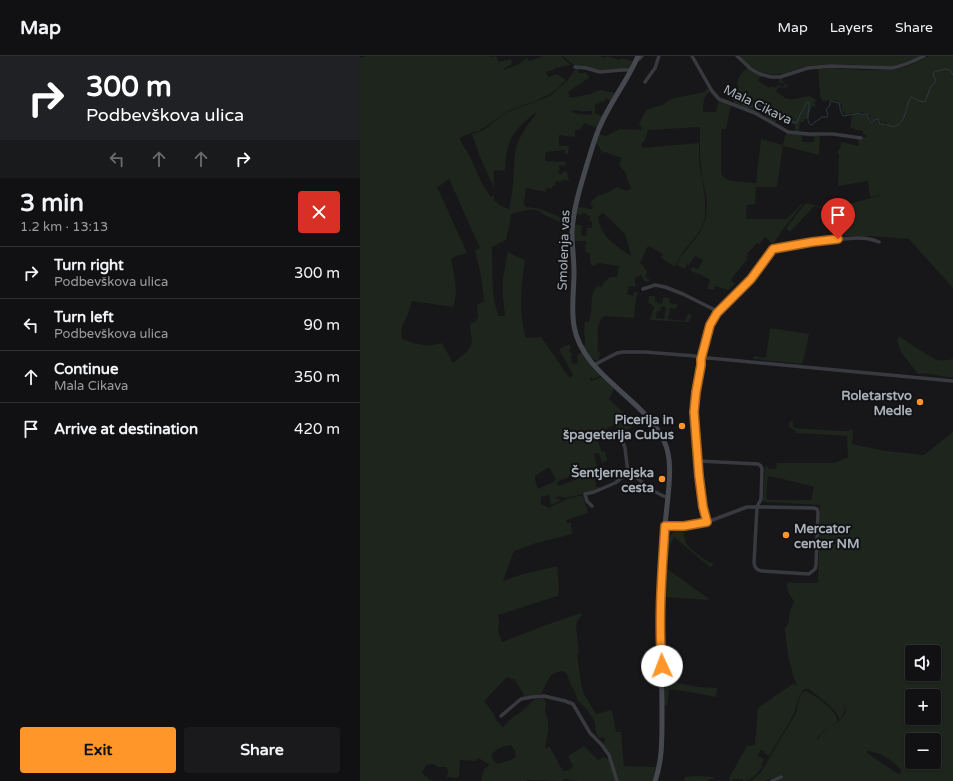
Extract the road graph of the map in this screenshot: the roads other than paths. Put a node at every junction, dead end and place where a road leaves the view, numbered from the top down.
1 (642, 56) edge
2 (659, 56) edge
3 (692, 56) edge
4 (737, 56) edge
5 (924, 56) edge
6 (636, 59) edge
7 (575, 67) dead end
8 (631, 70) junction
9 (645, 82) dead end
10 (861, 138) dead end
11 (879, 242) dead end
12 (643, 289) dead end
13 (717, 313) junction
14 (701, 359) junction
15 (594, 364) junction
16 (953, 381) edge
17 (621, 436) dead end
18 (698, 461) junction
19 (628, 473) junction
20 (668, 498) junction
21 (592, 506) dead end
22 (757, 507) junction
23 (707, 522) junction
24 (665, 526) junction
25 (501, 716) dead end
26 (781, 777) dead end
27 (617, 781) edge
28 (655, 781) edge
29 (772, 781) edge

1 - 6 street, Smolenja vas
2 - 9 street
3 - 10 street, Mala Cikava
4 - 5 street
6 - 8 main road, Smolenja vas
7 - 8 street
8 - 15 main road, Smolenja vas
11 - 13 street
12 - 13 street
13 - 14 street
14 - 15 street
14 - 16 street
14 - 18 street
15 - 20 main road
17 - 19 street
18 - 22 street
18 - 23 street
19 - 20 street
19 - 21 street
20 - 24 main road
22 - 22 street
22 - 23 street
23 - 24 street
24 - 28 main road
25 - 27 street
26 - 29 street

